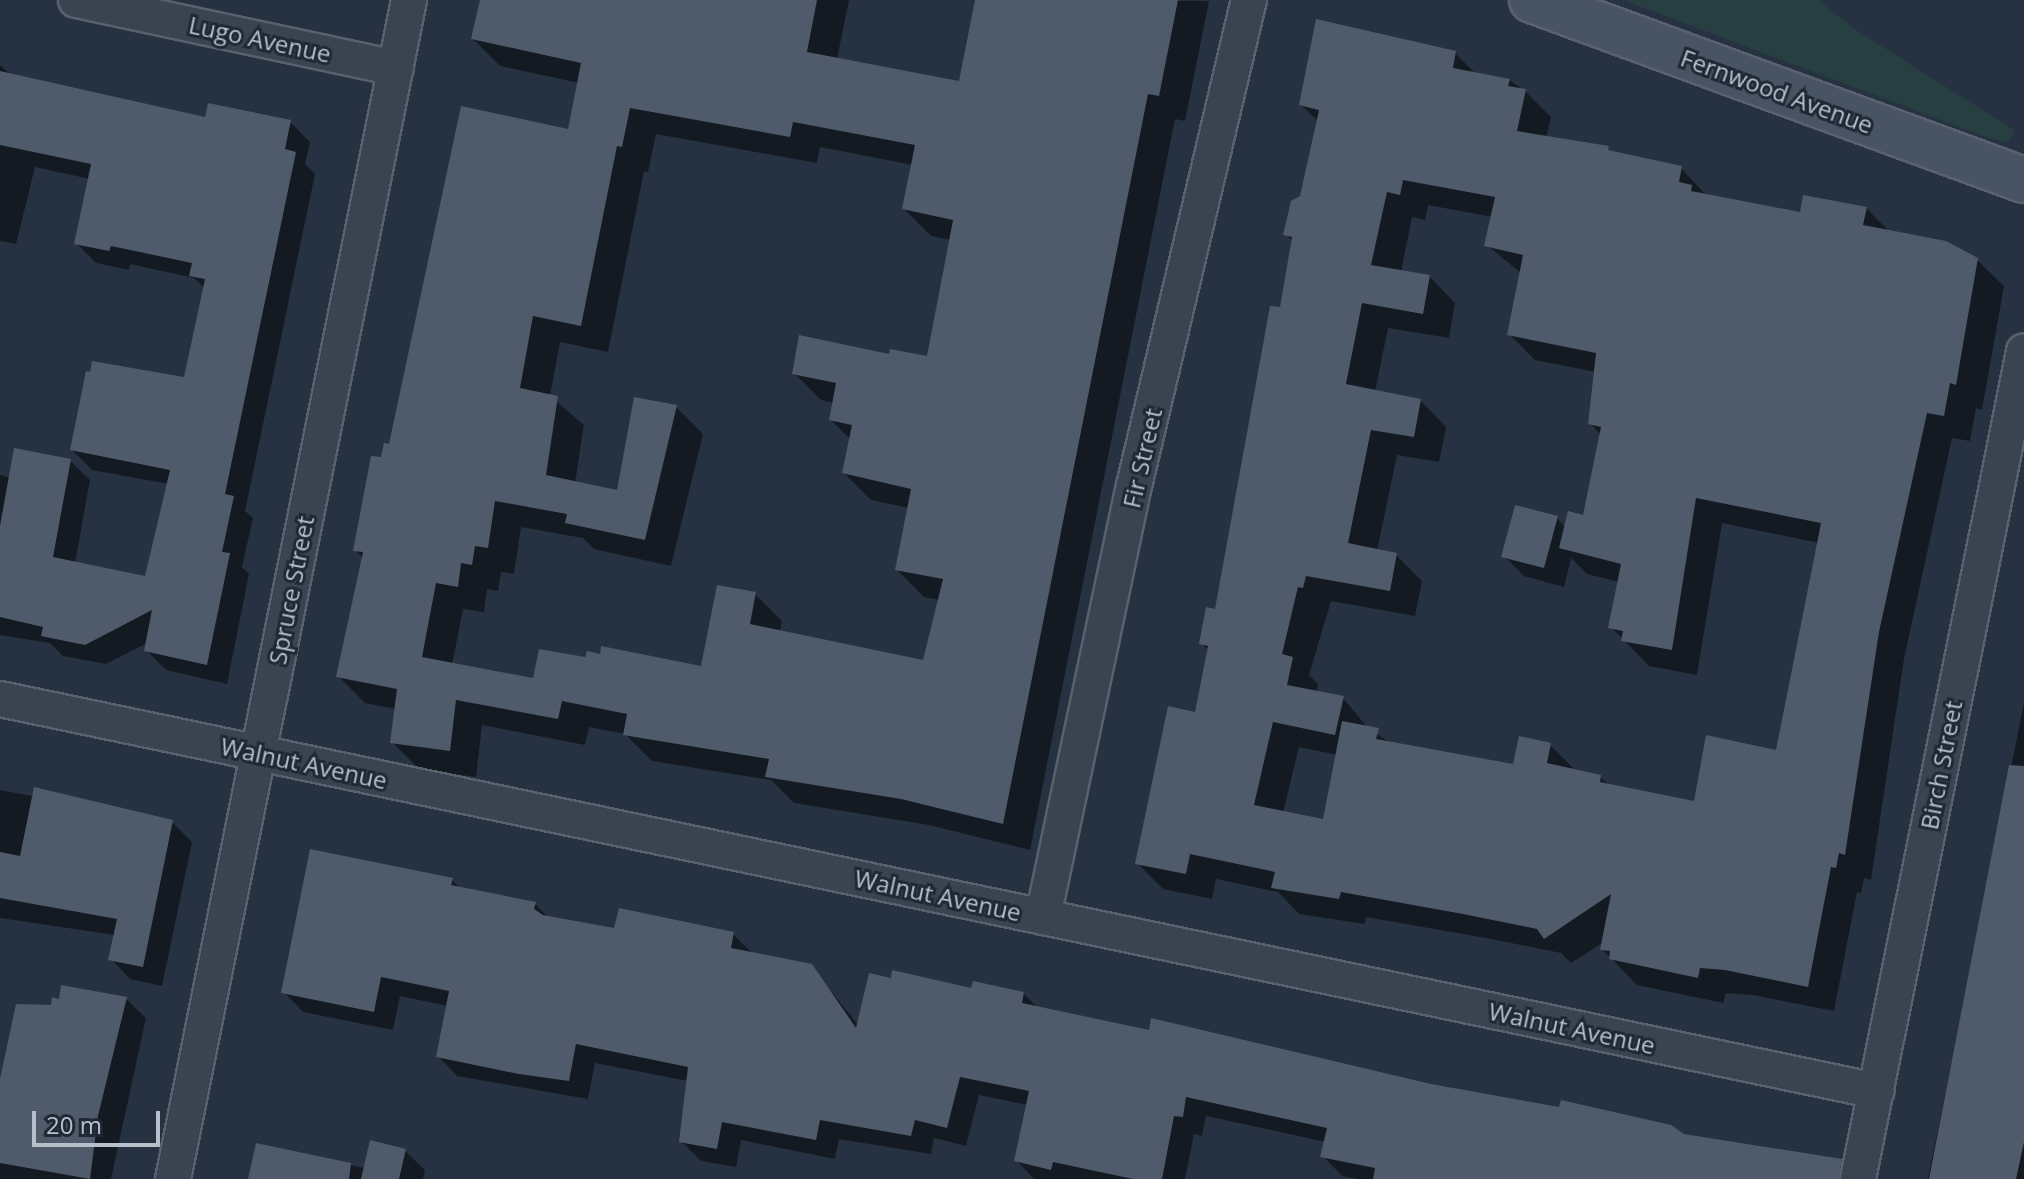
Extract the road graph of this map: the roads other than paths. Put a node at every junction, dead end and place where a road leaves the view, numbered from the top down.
1 (76, 0) edge
2 (409, 0) edge
3 (1249, 0) edge
4 (1532, 0) edge
5 (396, 68) junction
6 (2024, 180) edge
7 (2024, 351) edge
8 (0, 699) edge
9 (259, 753) junction
10 (1043, 917) junction
11 (1876, 1091) junction
12 (173, 1179) edge
13 (1858, 1179) edge

1 - 5 street, Lugo Avenue
2 - 5 street, Spruce Street
3 - 10 street, Fir Street
4 - 6 street, Fernwood Avenue
5 - 9 street, Spruce Street
7 - 11 street, Birch Street
8 - 9 street, Walnut Avenue
9 - 10 street, Walnut Avenue
9 - 12 street, Spruce Street
10 - 11 street, Walnut Avenue
11 - 13 street, Birch Street

